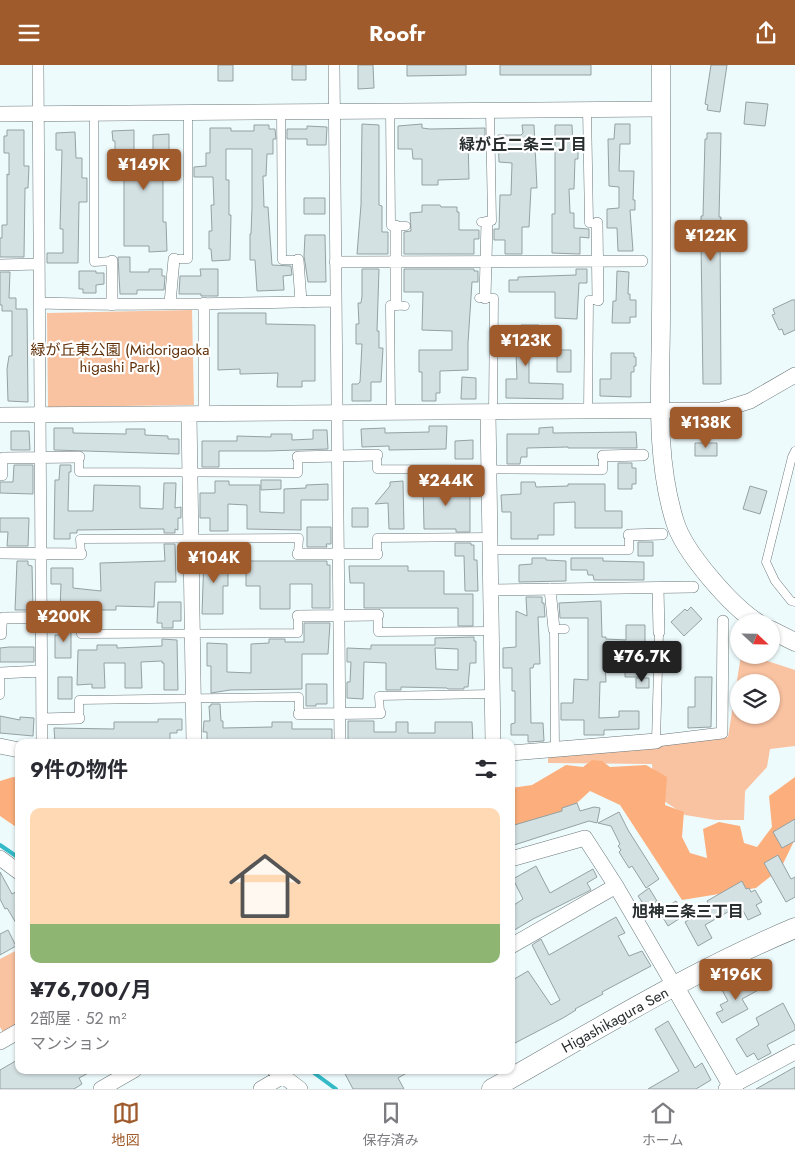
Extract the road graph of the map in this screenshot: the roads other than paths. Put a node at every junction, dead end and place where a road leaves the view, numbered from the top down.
1 (38, 65) edge
2 (334, 65) edge
3 (660, 65) edge
4 (587, 109) junction
5 (661, 109) junction
6 (490, 110) junction
7 (281, 111) junction
8 (334, 111) junction
9 (390, 111) junction
10 (188, 112) junction
11 (38, 113) junction
12 (94, 113) junction
13 (0, 114) edge
14 (484, 222) joint
15 (597, 223) joint
16 (401, 226) joint
17 (174, 259) joint
18 (298, 260) joint
19 (112, 261) joint
20 (486, 261) junction
21 (598, 261) junction
22 (642, 261) dead end
23 (335, 262) junction
24 (395, 262) junction
25 (39, 264) junction
26 (0, 265) edge
27 (482, 298) joint
28 (598, 300) joint
29 (336, 301) junction
30 (301, 302) junction
31 (39, 303) junction
32 (170, 303) junction
33 (204, 303) junction
34 (112, 305) junction
35 (400, 305) joint
36 (795, 375) edge
37 (588, 411) junction
38 (660, 411) junction
39 (390, 412) junction
40 (491, 412) junction
41 (204, 413) junction
42 (336, 413) junction
43 (189, 414) junction
44 (0, 415) edge
45 (40, 415) junction
46 (795, 451) edge
47 (377, 455) joint
48 (644, 455) dead end
49 (337, 456) junction
50 (603, 456) joint
51 (40, 457) junction
52 (79, 457) joint
53 (298, 457) joint
54 (3, 458) joint
55 (489, 470) junction
56 (190, 473) junction
57 (0, 476) edge
58 (662, 534) dead end
59 (629, 535) joint
60 (191, 539) junction
61 (490, 543) junction
62 (0, 553) edge
63 (41, 554) junction
64 (81, 554) joint
65 (298, 554) joint
66 (337, 554) junction
67 (377, 554) joint
68 (693, 587) dead end
69 (658, 588) junction
70 (490, 589) junction
71 (550, 589) junction
72 (795, 602) edge
73 (746, 614) edge
74 (378, 615) joint
75 (298, 616) joint
76 (337, 616) junction
77 (80, 617) joint
78 (3, 618) joint
79 (41, 618) junction
80 (723, 621) dead end
81 (560, 629) joint
82 (491, 631) junction
83 (659, 632) joint
84 (192, 633) junction
85 (0, 635) edge
86 (780, 635) edge
87 (795, 642) edge
88 (41, 671) junction
89 (0, 673) edge
90 (492, 694) junction
91 (0, 695) edge
92 (193, 699) junction
93 (339, 713) junction
94 (380, 713) joint
95 (299, 714) joint
96 (79, 718) joint
97 (42, 719) junction
98 (42, 739) edge
99 (194, 739) edge
100 (340, 739) edge
101 (493, 739) edge
102 (656, 741) junction
103 (0, 747) edge
104 (15, 749) edge
105 (555, 750) junction
106 (515, 753) edge
107 (0, 858) edge
108 (515, 858) edge
109 (15, 869) edge
110 (616, 886) junction
111 (795, 928) edge
112 (515, 944) edge
113 (675, 987) junction
114 (795, 1052) edge
115 (127, 1074) edge
116 (278, 1074) edge
117 (280, 1074) edge
118 (730, 1088) edge
119 (101, 1089) edge
120 (261, 1089) edge
121 (300, 1089) edge
122 (492, 1089) edge

1 - 11 street
2 - 8 street
3 - 5 street
4 - 5 street
4 - 6 street
4 - 15 lane
5 - 38 street
6 - 9 street
6 - 14 lane
7 - 8 street
7 - 10 street
7 - 18 lane
8 - 9 street
8 - 23 street
9 - 16 lane
10 - 12 street
10 - 17 lane
11 - 12 street
11 - 13 street
11 - 25 street
12 - 19 lane
14 - 20 street
15 - 21 street
16 - 24 street
17 - 32 street
18 - 30 street
19 - 34 street
20 - 21 street
20 - 24 street
20 - 27 street
21 - 22 street
21 - 28 street
23 - 24 street
23 - 29 street
24 - 35 street
25 - 26 street
25 - 31 street
27 - 40 lane
28 - 37 lane
29 - 30 street
29 - 42 street
30 - 33 street
31 - 34 street
31 - 45 street
32 - 33 street
32 - 34 street
33 - 41 street
35 - 39 lane
36 - 38 street
37 - 38 street
37 - 40 street
38 - 73 street
39 - 40 street
39 - 42 street
40 - 55 street
41 - 42 street
41 - 43 street
42 - 49 street
43 - 45 street
43 - 56 street
44 - 45 street
45 - 51 street
46 - 72 lane
47 - 49 street
47 - 55 lane
48 - 50 street
49 - 53 street
49 - 66 street
50 - 55 lane
51 - 52 street
51 - 54 street
51 - 63 street
52 - 56 lane
53 - 56 lane
54 - 57 lane
55 - 61 street
56 - 60 street
58 - 59 street
59 - 61 lane
60 - 64 lane
60 - 65 lane
60 - 84 street
61 - 67 lane
61 - 70 street
62 - 63 street
63 - 64 street
63 - 79 street
65 - 66 street
66 - 67 street
66 - 76 street
68 - 69 street
69 - 71 street
69 - 83 street
70 - 71 street
70 - 82 street
71 - 81 street
74 - 76 street
74 - 82 lane
75 - 76 street
75 - 84 lane
76 - 93 street
77 - 79 street
77 - 84 lane
78 - 79 street
78 - 85 lane
79 - 88 street
80 - 102 street
81 - 105 lane
82 - 90 street
83 - 102 lane
84 - 92 street
86 - 87 street
88 - 89 street
88 - 97 street
89 - 91 lane
90 - 94 lane
90 - 101 street
92 - 95 lane
92 - 96 lane
92 - 99 street
93 - 94 street
93 - 95 street
93 - 100 street
96 - 97 street
97 - 98 street
102 - 105 street
103 - 104 street
105 - 106 street
107 - 109 street
108 - 110 street
110 - 112 street
110 - 113 street
111 - 113 main road, Higashikagura Sen
113 - 118 street
113 - 122 main road, Higashikagura Sen
114 - 118 street
115 - 119 street
116 - 120 street
117 - 121 street

